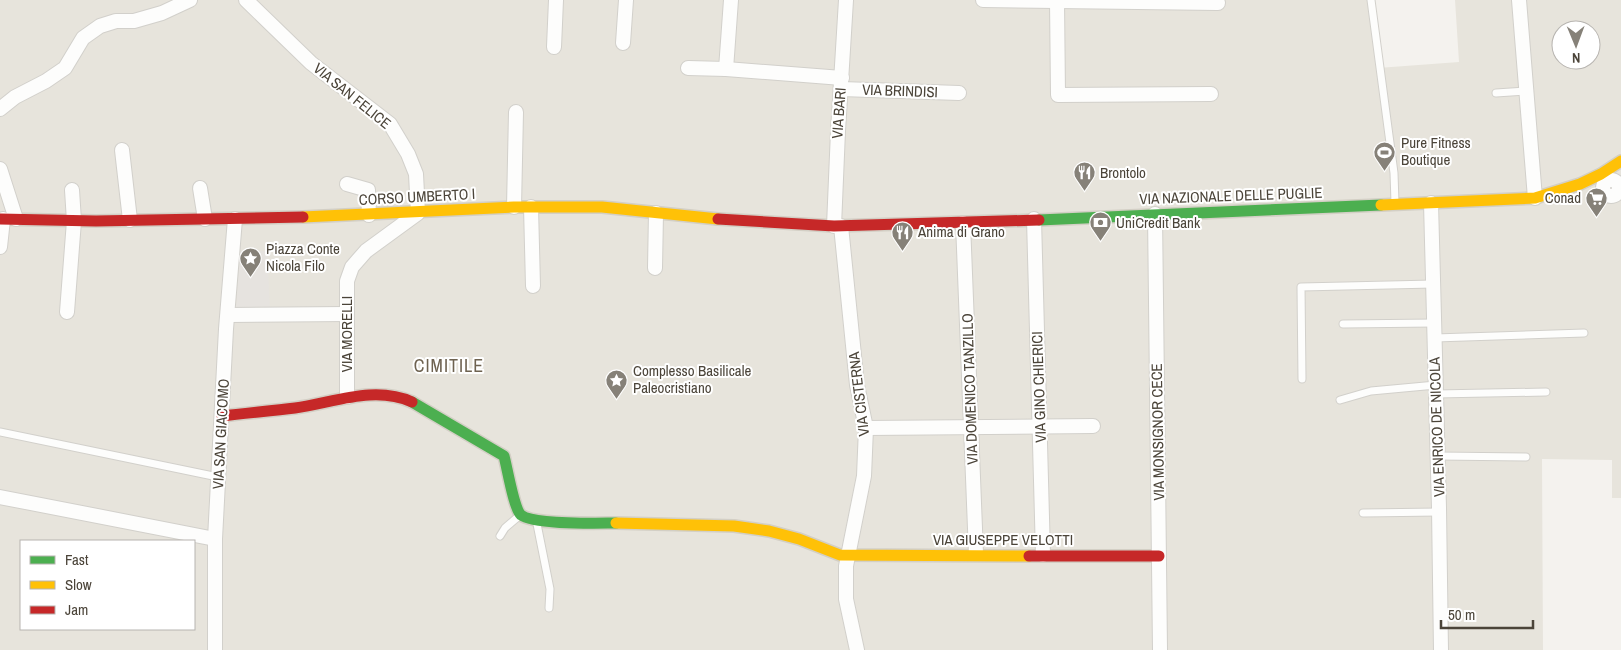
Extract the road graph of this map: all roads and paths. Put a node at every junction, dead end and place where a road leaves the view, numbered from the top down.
1 (190, 0) edge
2 (246, 0) edge
3 (556, 0) edge
4 (626, 0) edge
5 (730, 0) edge
6 (846, 0) edge
7 (983, 0) edge
8 (1371, 0) edge
9 (1519, 0) edge
10 (1057, 1) edge
11 (1218, 3) dead end
12 (623, 43) dead end
13 (554, 47) dead end
14 (688, 68) dead end
15 (726, 69) junction
16 (841, 84) junction
17 (1526, 91) junction
18 (959, 93) dead end
19 (1496, 93) dead end
20 (1211, 94) dead end
21 (0, 109) edge
22 (516, 112) dead end
23 (122, 150) dead end
24 (1621, 161) edge
25 (1621, 167) edge
26 (0, 169) edge
27 (346, 184) dead end
28 (200, 188) dead end
29 (1576, 188) junction
30 (72, 190) dead end
31 (1615, 192) edge
32 (1535, 198) junction
33 (1395, 204) junction
34 (1431, 204) junction
35 (531, 206) junction
36 (514, 207) junction
37 (418, 213) junction
38 (656, 213) junction
39 (1156, 214) junction
40 (369, 215) junction
41 (6, 219) edge
42 (205, 219) junction
43 (235, 219) junction
44 (130, 220) junction
45 (1034, 220) junction
46 (74, 221) junction
47 (964, 222) junction
48 (837, 226) junction
49 (0, 247) edge
50 (655, 268) dead end
51 (1433, 284) junction
52 (533, 286) dead end
53 (67, 312) dead end
54 (347, 314) junction
55 (228, 315) junction
56 (1434, 323) junction
57 (1343, 324) dead end
58 (1584, 333) dead end
59 (1435, 338) junction
60 (1302, 379) dead end
61 (1436, 390) junction
62 (1546, 392) dead end
63 (348, 397) junction
64 (1340, 400) dead end
65 (222, 416) junction
66 (1093, 426) dead end
67 (1040, 427) junction
68 (866, 428) junction
69 (972, 428) junction
70 (0, 432) edge
71 (1438, 456) junction
72 (1526, 458) dead end
73 (218, 477) junction
74 (0, 497) edge
75 (1439, 512) junction
76 (1363, 513) dead end
77 (521, 515) junction
78 (537, 521) junction
79 (500, 536) dead end
80 (215, 539) junction
81 (976, 554) junction
82 (848, 555) junction
83 (1043, 555) junction
84 (1159, 556) junction
85 (549, 608) dead end
86 (215, 650) edge
87 (857, 650) edge
88 (1160, 650) edge
89 (1441, 650) edge

1 - 21 street
2 - 37 street, VIA SAN FELICE
3 - 13 street
4 - 12 street
5 - 15 street
6 - 16 street, VIA BARI
7 - 10 street
8 - 33 lane
9 - 17 street
10 - 11 street
10 - 20 street
14 - 15 street, VIA BRINDISI
15 - 16 street, VIA BRINDISI
16 - 18 street, VIA BRINDISI
16 - 48 street, VIA BARI
17 - 19 lane
17 - 32 street
22 - 36 street
23 - 44 street
24 - 29 main road, VIA NAZIONALE DELLE PUGLIE
25 - 31 street
26 - 41 street
27 - 40 street
28 - 42 street
29 - 31 street
29 - 32 main road, VIA NAZIONALE DELLE PUGLIE
30 - 46 street
32 - 34 main road, VIA NAZIONALE DELLE PUGLIE
33 - 34 main road, VIA NAZIONALE DELLE PUGLIE
33 - 39 main road, VIA NAZIONALE DELLE PUGLIE
34 - 51 street, VIA ENRICO DE NICOLA
35 - 36 main road, CORSO UMBERTO I
35 - 38 main road, CORSO UMBERTO I
35 - 52 street
36 - 37 main road, CORSO UMBERTO I
37 - 40 main road, CORSO UMBERTO I
37 - 54 street, VIA MORELLI
38 - 48 main road, CORSO UMBERTO I
38 - 50 street
39 - 45 main road, VIA NAZIONALE DELLE PUGLIE
39 - 84 street, VIA MONSIGNOR CECE
40 - 43 main road, CORSO UMBERTO I
41 - 46 main road, CORSO UMBERTO I
41 - 49 street
42 - 43 main road, CORSO UMBERTO I
42 - 44 main road, CORSO UMBERTO I
43 - 55 street, VIA SAN GIACOMO
44 - 46 main road, CORSO UMBERTO I
45 - 47 main road, VIA NAZIONALE DELLE PUGLIE
45 - 67 street, VIA GINO CHIERICI
46 - 53 street
47 - 48 main road, VIA NAZIONALE DELLE PUGLIE
47 - 69 street, VIA DOMENICO TANZILLO
48 - 68 street, VIA CISTERNA
51 - 56 street, VIA ENRICO DE NICOLA
51 - 60 lane
54 - 55 street
54 - 63 street, VIA MORELLI
55 - 65 street, VIA SAN GIACOMO
56 - 57 lane
56 - 59 street, VIA ENRICO DE NICOLA
58 - 59 lane
59 - 61 street, VIA ENRICO DE NICOLA
61 - 62 lane
61 - 64 lane
61 - 71 street, VIA ENRICO DE NICOLA
63 - 65 main road
63 - 77 main road
65 - 73 street, VIA SAN GIACOMO
66 - 67 street
67 - 69 street
67 - 83 street, VIA GINO CHIERICI
68 - 69 street
68 - 82 street, VIA CISTERNA
69 - 81 street, VIA DOMENICO TANZILLO
70 - 73 lane
71 - 72 lane
71 - 75 street, VIA ENRICO DE NICOLA
73 - 80 street, VIA SAN GIACOMO
74 - 80 street
75 - 76 lane
75 - 89 street, VIA ENRICO DE NICOLA
77 - 78 main road, VIA GIUSEPPE VELOTTI
77 - 79 lane
78 - 82 main road, VIA GIUSEPPE VELOTTI
78 - 85 lane
80 - 86 street, VIA SAN GIACOMO
81 - 82 main road, VIA GIUSEPPE VELOTTI
81 - 83 main road, VIA GIUSEPPE VELOTTI
82 - 87 street, VIA CISTERNA
83 - 84 main road, VIA GIUSEPPE VELOTTI
84 - 88 street, VIA MONSIGNOR CECE

